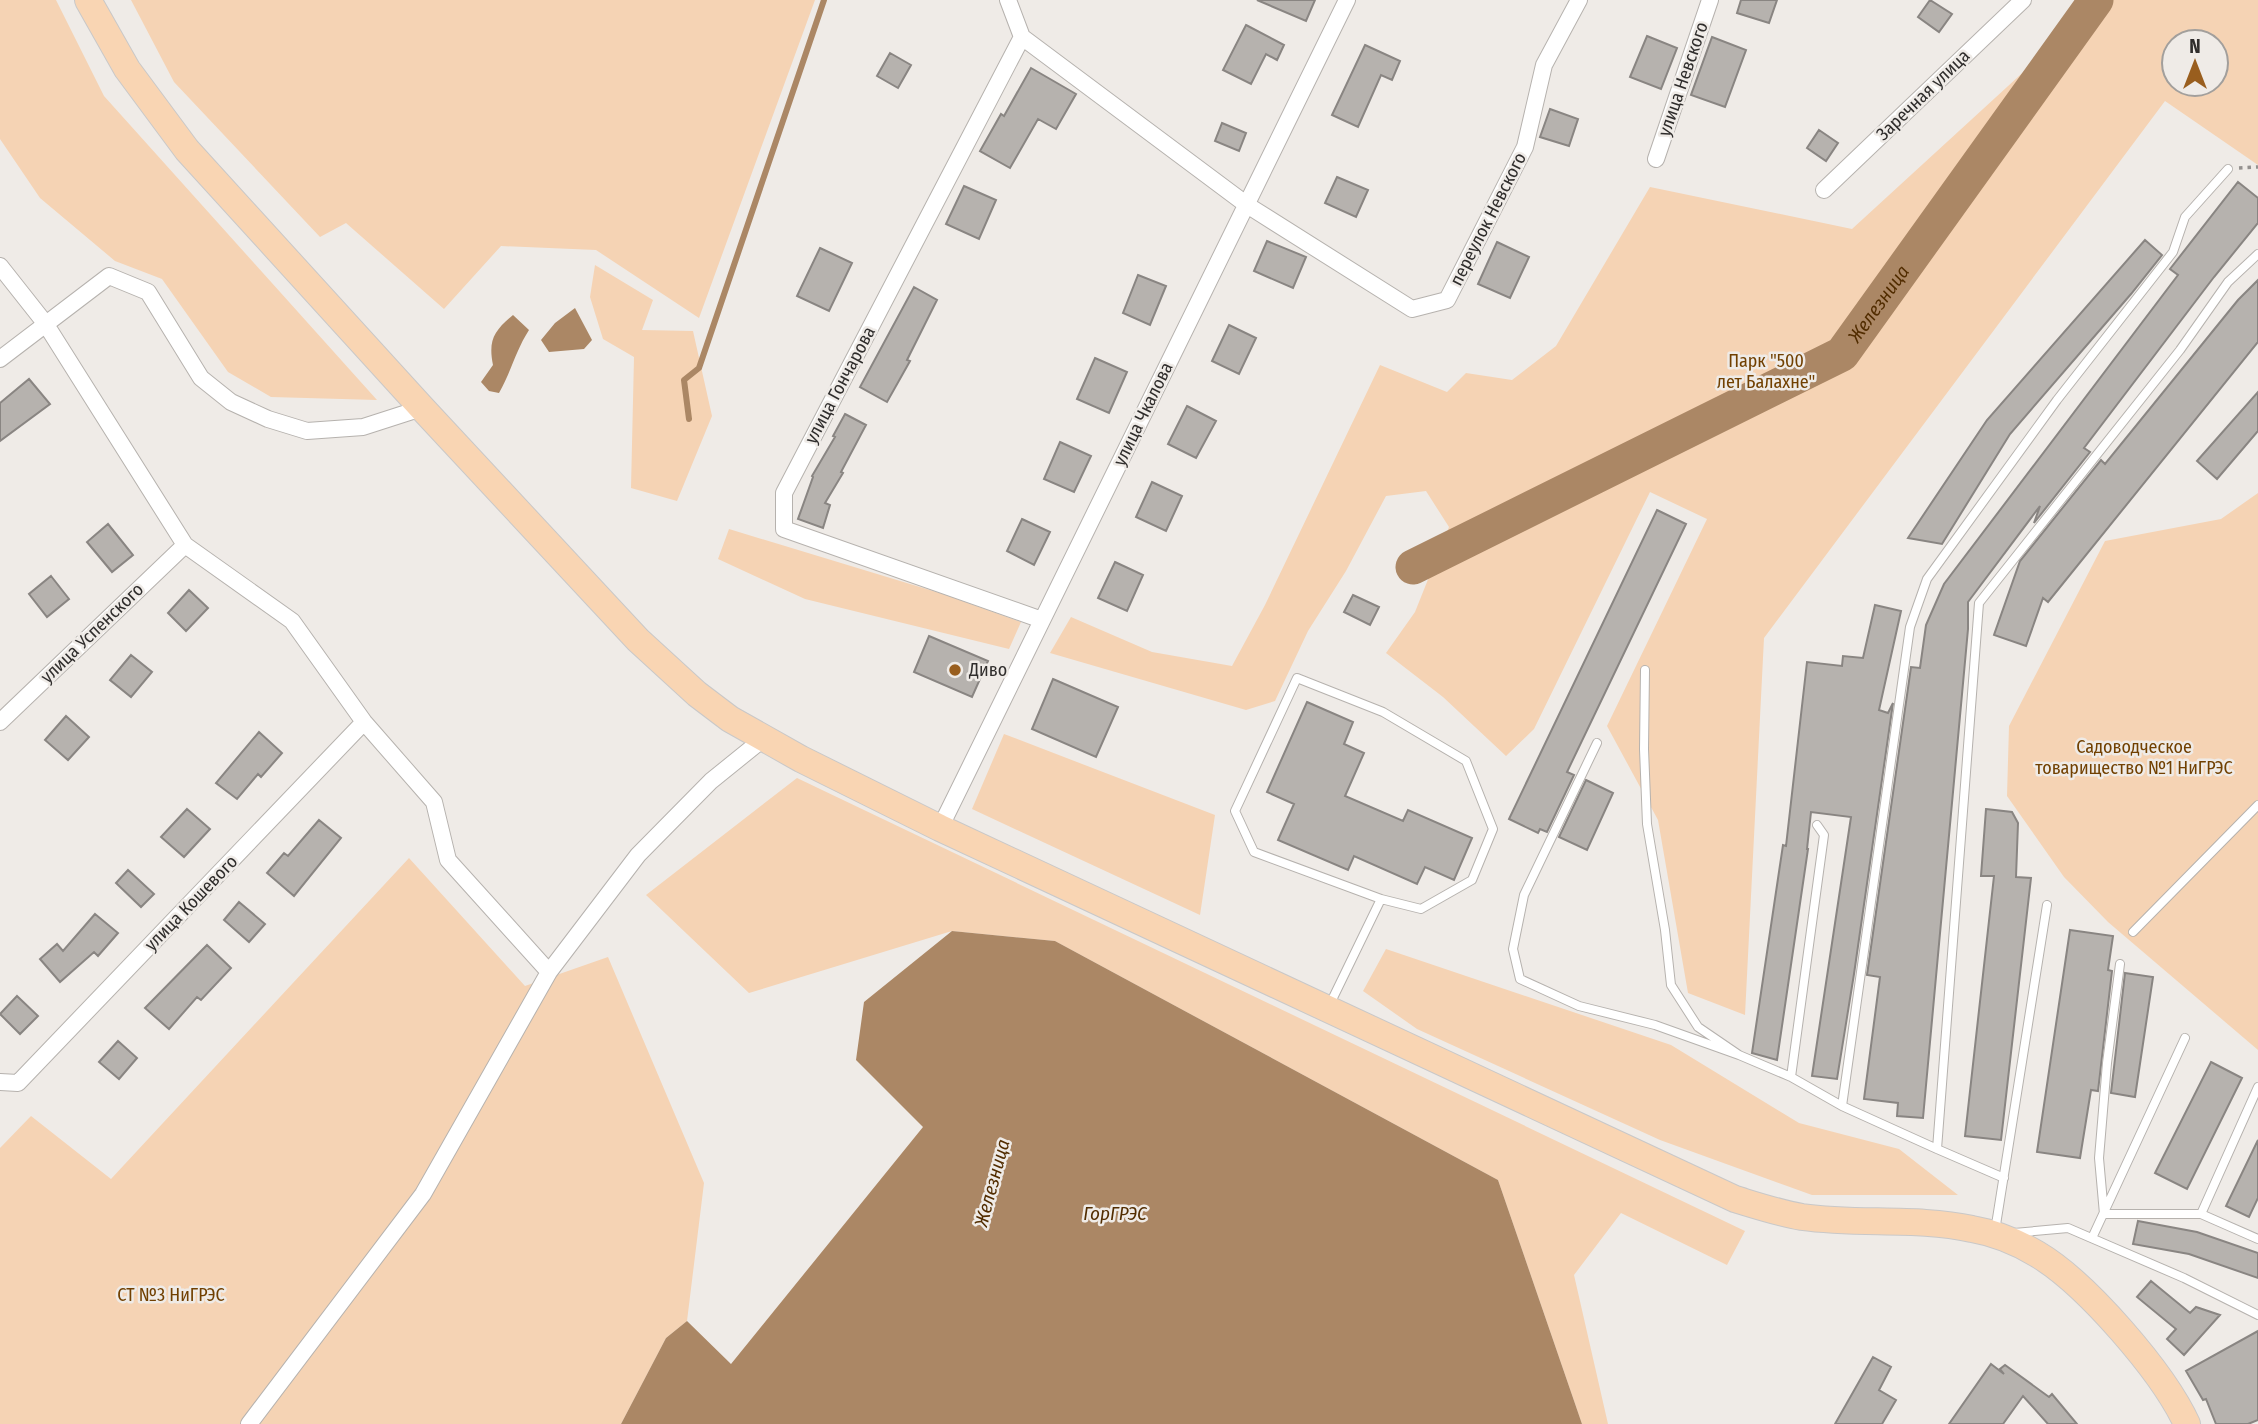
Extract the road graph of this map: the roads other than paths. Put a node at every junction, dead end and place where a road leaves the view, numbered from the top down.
1 (88, 0) edge
2 (1008, 0) edge
3 (1347, 0) edge
4 (1579, 0) edge
5 (1710, 0) edge
6 (2023, 0) edge
7 (1021, 37) junction
8 (1656, 159) dead end
9 (2228, 169) dead end
10 (1824, 190) dead end
11 (1247, 205) junction
12 (2258, 254) edge
13 (0, 266) edge
14 (45, 323) junction
15 (0, 359) edge
16 (422, 408) junction
17 (185, 545) junction
18 (1042, 620) junction
19 (1645, 670) dead end
20 (0, 722) edge
21 (364, 722) junction
22 (763, 739) junction
23 (1597, 743) dead end
24 (2258, 804) edge
25 (1817, 825) dead end
26 (940, 828) junction
27 (1381, 899) junction
28 (2047, 905) dead end
29 (2133, 932) dead end
30 (2120, 964) dead end
31 (549, 972) junction
32 (1327, 1010) junction
33 (2185, 1038) dead end
34 (1738, 1055) junction
35 (1791, 1077) junction
36 (0, 1082) edge
37 (2258, 1087) edge
38 (1842, 1106) junction
39 (1937, 1149) junction
40 (2004, 1178) junction
41 (2104, 1213) junction
42 (2201, 1214) junction
43 (1994, 1235) junction
44 (2092, 1238) junction
45 (2258, 1239) edge
46 (2258, 1315) edge
47 (249, 1424) edge
48 (2187, 1424) edge

1 - 16 main road
2 - 7 street
3 - 11 street, улица Чкалова
4 - 11 street, переулок Невского
5 - 8 street, улица Невского
6 - 10 street, Заречная улица
7 - 11 street, переулок Невского
7 - 18 street, улица Гончарова
9 - 38 lane
11 - 18 street, улица Чкалова
12 - 39 lane
13 - 14 street
14 - 15 street
14 - 16 street
14 - 17 street
16 - 22 main road
17 - 20 street, улица Успенского
17 - 21 street
18 - 26 street, улица Чкалова
19 - 34 lane
21 - 31 street
21 - 36 street, улица Кошевого
22 - 26 main road
22 - 31 street
23 - 34 lane
24 - 29 lane
25 - 35 lane
26 - 32 main road
27 - 27 lane
27 - 32 lane
28 - 40 lane
30 - 41 lane
31 - 47 street
32 - 43 main road
33 - 41 lane
34 - 35 lane
35 - 38 lane
37 - 42 lane
38 - 39 lane
39 - 40 lane
40 - 43 lane
41 - 42 lane
41 - 44 lane
42 - 45 lane
43 - 44 lane
43 - 48 main road
44 - 46 lane

